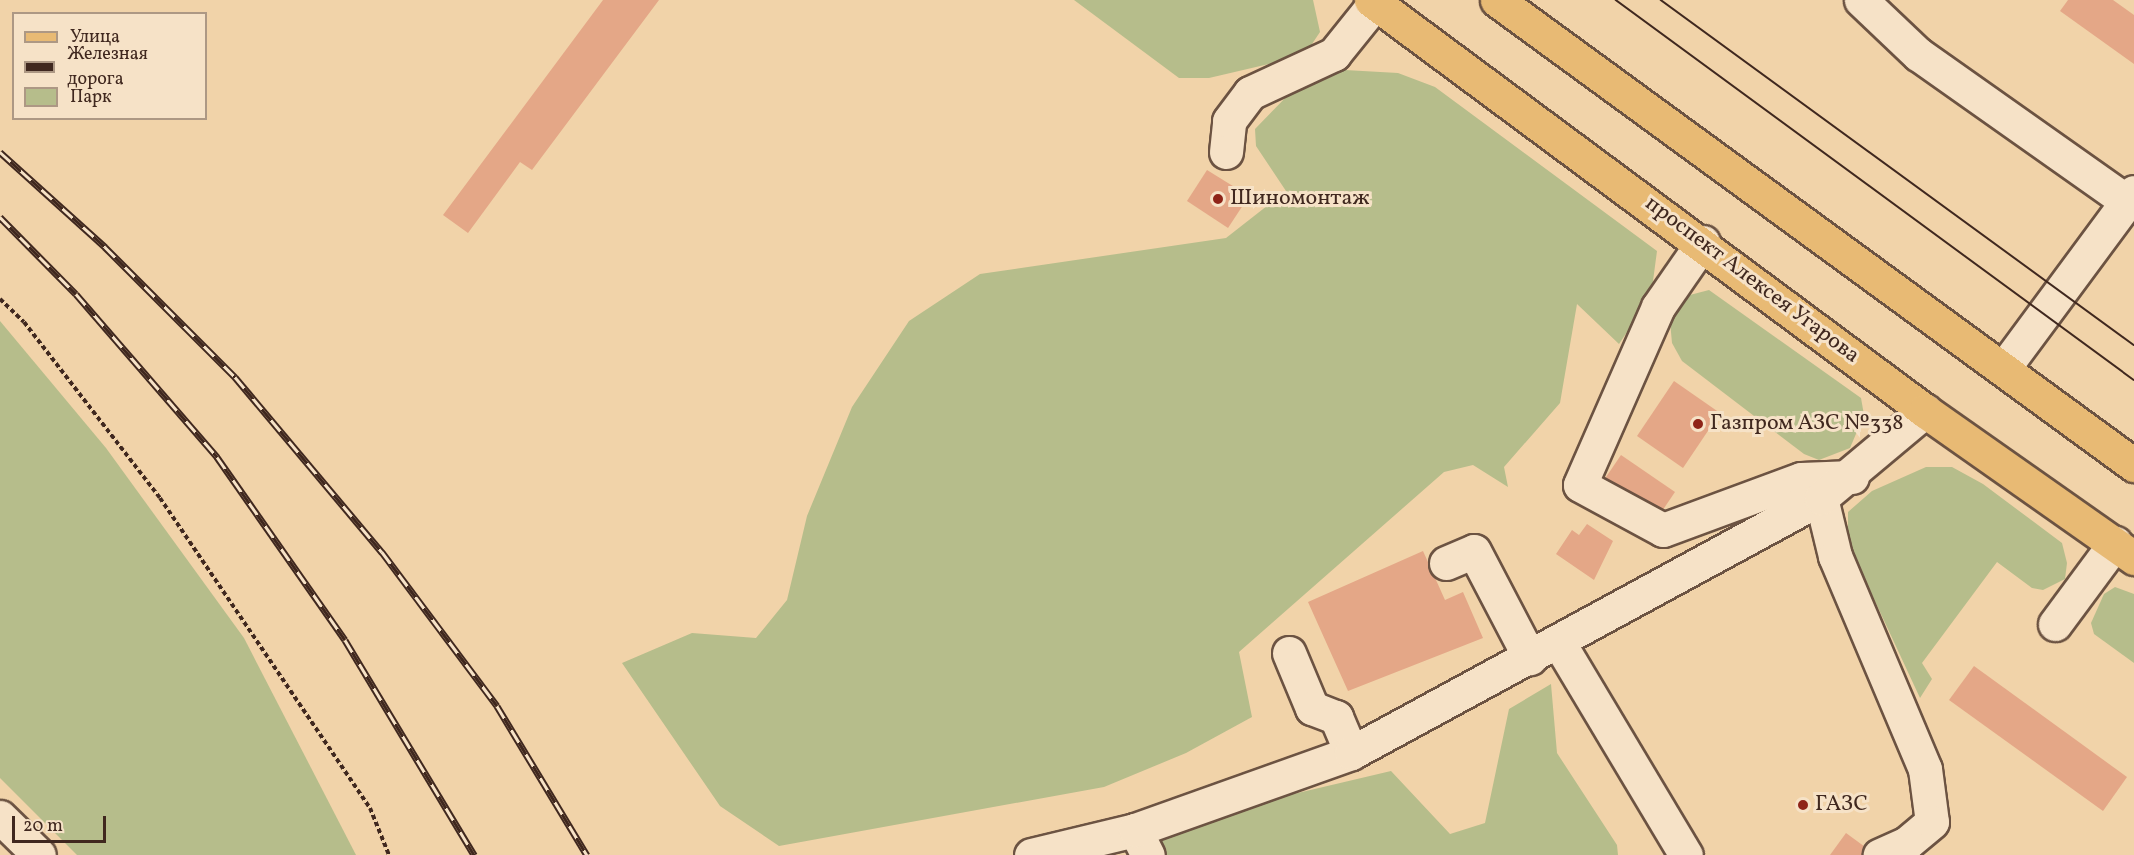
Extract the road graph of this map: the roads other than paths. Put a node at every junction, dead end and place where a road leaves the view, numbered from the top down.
1 (1497, 0) edge
2 (1861, 0) edge
3 (1373, 2) edge
4 (1226, 152) dead end
5 (2131, 197) edge
6 (1703, 242) junction
7 (2003, 369) junction
8 (1925, 411) junction
9 (2134, 465) edge
10 (1852, 477) junction
11 (1821, 498) junction
12 (2124, 550) edge
13 (1446, 563) dead end
14 (2055, 624) dead end
15 (1559, 643) junction
16 (1289, 653) dead end
17 (1530, 658) junction
18 (1351, 753) junction
19 (0, 817) edge
20 (1142, 842) edge
21 (39, 855) edge
22 (1032, 855) edge
23 (1686, 855) edge
24 (1880, 855) edge

1 - 7 main road
2 - 5 street
3 - 4 street
3 - 6 main road, проспект Алексея Угарова
5 - 7 street
6 - 8 main road, проспект Алексея Угарова
6 - 10 street
7 - 9 main road
8 - 10 street
8 - 12 main road, проспект Алексея Угарова
10 - 11 street
11 - 15 street
11 - 24 street
12 - 14 street
13 - 17 street
15 - 17 street
15 - 23 street
16 - 18 street
17 - 18 street
18 - 20 street
19 - 21 street
20 - 22 street

